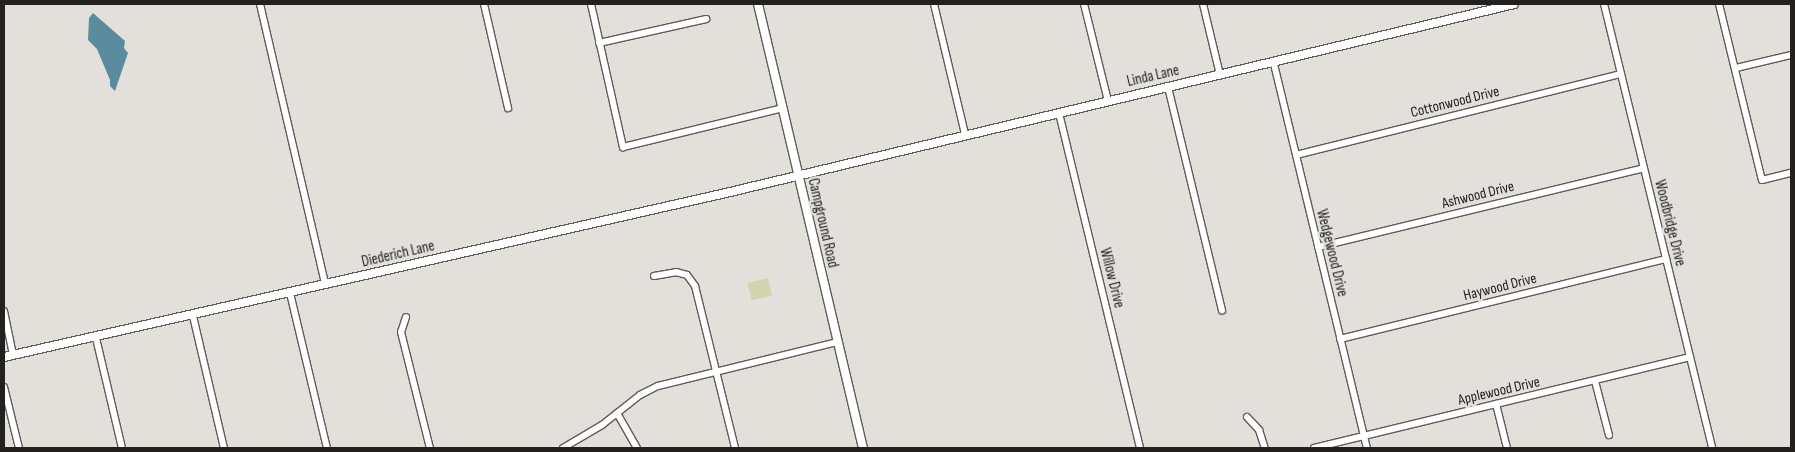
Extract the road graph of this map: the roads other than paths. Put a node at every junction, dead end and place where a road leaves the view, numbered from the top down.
1 (260, 4) edge
2 (484, 4) edge
3 (590, 4) edge
4 (758, 4) edge
5 (934, 4) edge
6 (1084, 4) edge
7 (1203, 4) edge
8 (1514, 4) edge
9 (1604, 4) edge
10 (1719, 4) edge
11 (1493, 6) edge
12 (706, 19) dead end
13 (599, 43) junction
14 (1791, 55) edge
15 (1274, 64) junction
16 (1736, 68) junction
17 (1621, 74) junction
18 (1220, 75) junction
19 (1168, 87) junction
20 (1108, 101) junction
21 (508, 108) dead end
22 (783, 108) junction
23 (1059, 113) junction
24 (965, 134) junction
25 (1296, 155) junction
26 (1644, 168) junction
27 (1791, 173) edge
28 (798, 174) junction
29 (1318, 247) junction
30 (1666, 259) junction
31 (654, 276) dead end
32 (325, 284) junction
33 (290, 293) junction
34 (4, 311) edge
35 (1222, 311) dead end
36 (193, 316) junction
37 (406, 317) dead end
38 (96, 338) junction
39 (1340, 339) junction
40 (837, 342) junction
41 (13, 355) junction
42 (4, 357) edge
43 (1690, 357) junction
44 (715, 371) junction
45 (1595, 381) junction
46 (4, 387) edge
47 (1496, 404) junction
48 (617, 412) junction
49 (1247, 416) dead end
50 (1609, 435) dead end
51 (1364, 436) junction
52 (19, 448) edge
53 (122, 448) edge
54 (224, 448) edge
55 (327, 448) edge
56 (430, 448) edge
57 (563, 448) edge
58 (637, 448) edge
59 (735, 448) edge
60 (863, 448) edge
61 (1140, 448) edge
62 (1265, 448) edge
63 (1314, 448) edge
64 (1367, 448) edge
65 (1507, 448) edge
66 (1712, 448) edge

1 - 32 street
2 - 21 street
3 - 13 street
4 - 22 street, Campground Road
5 - 24 street
6 - 20 street
7 - 18 street
8 - 11 street, Linda Lane
9 - 17 street, Woodbridge Drive
10 - 16 street
11 - 15 street, Linda Lane
12 - 13 street
13 - 22 street
14 - 16 street
15 - 18 street, Linda Lane
15 - 25 street, Wedgewood Drive
16 - 27 street
17 - 25 street, Cottonwood Drive
17 - 26 street, Woodbridge Drive
18 - 19 street, Linda Lane
19 - 20 street, Linda Lane
19 - 35 street
20 - 23 street, Linda Lane
22 - 28 street, Campground Road
23 - 24 street, Linda Lane
23 - 61 street, Willow Drive
24 - 28 street, Linda Lane
25 - 29 street, Wedgewood Drive
26 - 29 street, Ashwood Drive
26 - 30 street, Woodbridge Drive
28 - 32 street, Diederich Lane
28 - 40 street, Campground Road
29 - 39 street, Wedgewood Drive
30 - 39 street, Haywood Drive
30 - 43 street, Woodbridge Drive
31 - 44 street
32 - 33 street, Diederich Lane
33 - 36 street, Diederich Lane
33 - 55 street
34 - 41 street
36 - 38 street, Diederich Lane
36 - 54 street
37 - 56 street
38 - 41 street, Diederich Lane
38 - 53 street
39 - 51 street, Wedgewood Drive
40 - 44 street
40 - 60 street, Campground Road
41 - 42 street, Diederich Lane
43 - 45 street, Applewood Drive
43 - 66 street, Woodbridge Drive
44 - 48 street
44 - 59 street
45 - 47 street, Applewood Drive
45 - 50 street
46 - 52 street
47 - 51 street, Applewood Drive
47 - 65 street
48 - 57 street
48 - 58 street
49 - 62 street
51 - 63 street, Applewood Drive
51 - 64 street, Wedgewood Drive

